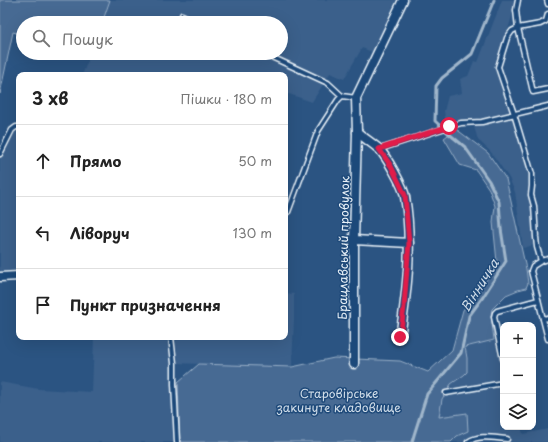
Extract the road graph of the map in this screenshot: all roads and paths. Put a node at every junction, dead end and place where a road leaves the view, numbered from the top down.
1 (403, 0) edge
2 (518, 0) edge
3 (547, 0) edge
4 (548, 4) edge
5 (548, 14) edge
6 (518, 28) junction
7 (278, 60) edge
8 (548, 89) edge
9 (342, 96) junction
10 (356, 98) junction
11 (548, 106) edge
12 (514, 114) junction
13 (16, 127) edge
14 (357, 132) junction
15 (379, 149) junction
16 (0, 154) edge
17 (288, 212) edge
18 (354, 240) junction
19 (409, 243) junction
20 (548, 259) edge
21 (541, 261) junction
22 (16, 276) edge
23 (0, 277) edge
24 (538, 300) junction
25 (543, 318) junction
26 (548, 318) edge
27 (400, 337) dead end
28 (548, 339) edge
29 (171, 340) edge
30 (503, 358) edge
31 (354, 364) dead end
32 (500, 383) edge
33 (446, 392) dead end
34 (507, 439) dead end
35 (177, 442) edge
36 (468, 442) edge

1 - 10 street, Брацлавський провулок
2 - 6 lane
3 - 4 lane
5 - 6 lane
6 - 8 lane
6 - 12 lane
7 - 9 lane
9 - 10 lane
9 - 17 lane
10 - 14 street, Брацлавський провулок
11 - 12 lane
12 - 15 lane
12 - 21 lane
13 - 16 lane
14 - 15 street
14 - 18 street, Брацлавський провулок
15 - 19 street
18 - 19 street
18 - 31 street, Брацлавський провулок
19 - 27 street
20 - 21 lane
21 - 24 lane
22 - 23 street
24 - 25 lane
24 - 30 lane
25 - 26 lane
25 - 28 lane
29 - 35 lane
32 - 33 lane
34 - 36 lane

